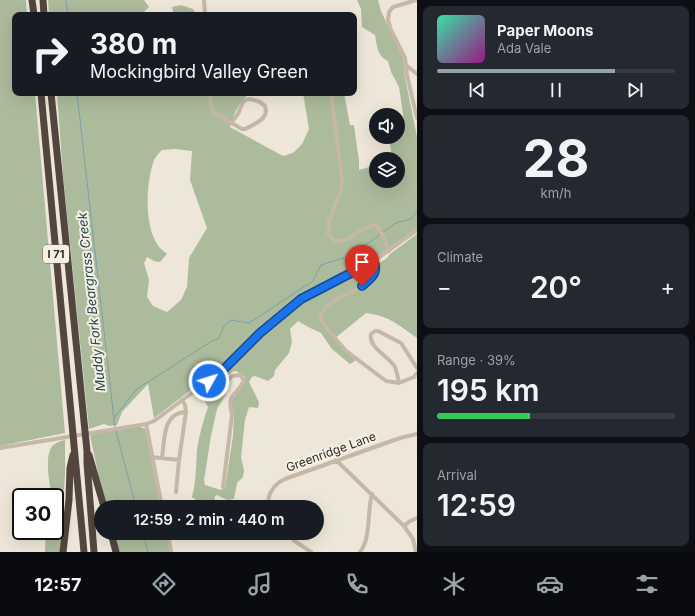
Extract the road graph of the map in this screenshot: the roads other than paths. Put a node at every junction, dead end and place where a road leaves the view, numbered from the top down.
1 (32, 0) edge
2 (43, 0) edge
3 (204, 0) edge
4 (416, 0) edge
5 (34, 12) edge
6 (44, 12) edge
7 (205, 12) edge
8 (407, 66) junction
9 (417, 74) edge
10 (41, 96) edge
11 (51, 96) edge
12 (210, 96) edge
13 (332, 96) edge
14 (417, 118) edge
15 (231, 122) junction
16 (417, 230) edge
17 (389, 251) junction
18 (374, 261) junction
19 (417, 368) edge
20 (417, 373) edge
21 (399, 383) junction
22 (202, 386) junction
23 (182, 400) junction
24 (186, 412) junction
25 (146, 424) junction
26 (417, 434) edge
27 (0, 448) edge
28 (74, 449) junction
29 (87, 451) junction
30 (152, 457) junction
31 (162, 457) junction
32 (179, 460) junction
33 (336, 460) junction
34 (223, 487) dead end
35 (176, 492) dead end
36 (372, 494) junction
37 (102, 500) edge
38 (161, 500) edge
39 (268, 500) edge
40 (417, 518) edge
41 (404, 526) junction
42 (113, 540) edge
43 (169, 540) edge
44 (294, 540) edge
45 (304, 548) junction
46 (63, 552) edge
47 (84, 552) edge
48 (94, 552) edge
49 (116, 552) edge
50 (171, 552) edge
51 (301, 552) edge
52 (312, 552) edge
53 (360, 552) edge
54 (416, 552) edge

1 - 5 highway
2 - 6 highway
3 - 7 street
4 - 8 street
8 - 9 street
8 - 14 street
10 - 28 highway, I 71
11 - 29 highway, I 71
12 - 15 street
13 - 17 street
15 - 15 street
16 - 17 street
17 - 18 street
18 - 21 street
18 - 22 street
19 - 21 street
20 - 21 street
22 - 23 street
22 - 34 street
23 - 24 street
23 - 25 street
24 - 31 street
24 - 32 street
25 - 27 street
25 - 30 street
26 - 33 street, Greenridge Lane
28 - 46 highway
28 - 47 highway, I 71
29 - 37 highway
29 - 48 highway, I 71
30 - 31 street
30 - 38 street
31 - 32 street
32 - 35 street
33 - 36 street
33 - 39 street, Greenridge Lane
36 - 41 street
36 - 53 street
40 - 41 street
41 - 54 street
42 - 49 highway
43 - 50 street
44 - 45 street
45 - 51 street
45 - 52 street

